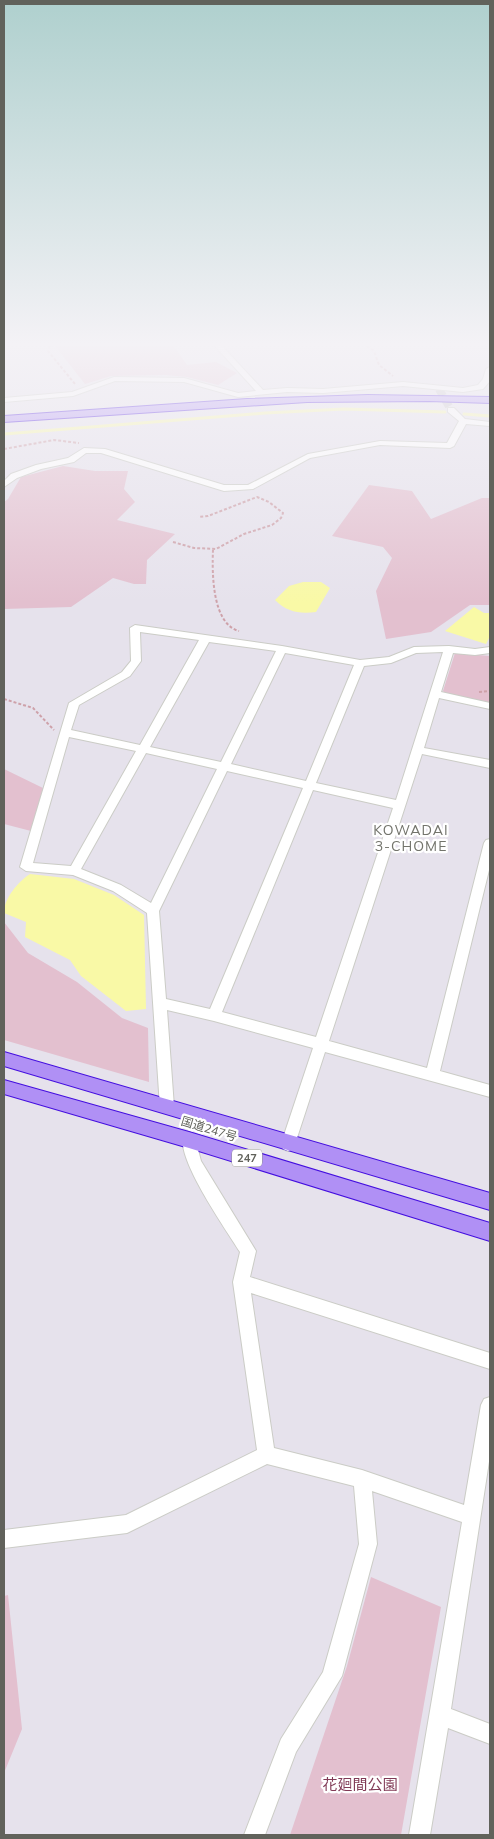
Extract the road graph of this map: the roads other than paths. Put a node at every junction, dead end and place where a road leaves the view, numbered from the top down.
1 (457, 432) edge
2 (4, 485) edge
3 (205, 639) junction
4 (282, 649) junction
5 (449, 649) junction
6 (490, 650) edge
7 (360, 663) junction
8 (434, 694) junction
9 (490, 706) edge
10 (64, 732) junction
11 (142, 749) junction
12 (418, 750) junction
13 (490, 764) edge
14 (224, 767) junction
15 (308, 785) junction
16 (400, 805) junction
17 (490, 843) edge
18 (74, 871) junction
19 (153, 911) junction
20 (159, 1004) junction
21 (214, 1015) junction
22 (320, 1046) junction
23 (4, 1059) edge
24 (432, 1075) junction
25 (4, 1087) edge
26 (490, 1091) edge
27 (167, 1107) junction
28 (189, 1140) junction
29 (288, 1144) junction
30 (490, 1202) edge
31 (490, 1232) edge
32 (241, 1282) junction
33 (490, 1361) edge
34 (490, 1405) edge
35 (266, 1455) junction
36 (362, 1479) junction
37 (471, 1516) junction
38 (4, 1539) edge
39 (442, 1715) junction
40 (490, 1734) edge
41 (255, 1835) edge
42 (420, 1835) edge

1 - 2 street
3 - 4 street
3 - 10 street
3 - 11 street
4 - 7 street
4 - 14 street
5 - 6 street
5 - 7 street
5 - 8 street
7 - 15 street
8 - 9 street
8 - 12 street
10 - 11 street
10 - 18 street
11 - 14 street
11 - 18 street
12 - 13 street
12 - 16 street
14 - 15 street
14 - 19 street
15 - 16 street
15 - 21 street
16 - 22 street
17 - 24 street
18 - 19 street
19 - 20 street
20 - 21 street
20 - 27 street
21 - 22 street
22 - 24 street
22 - 29 street
23 - 27 highway, 国道247号 / 247
24 - 26 street
25 - 28 highway, 国道247号 / 247
27 - 29 highway, 国道247号 / 247
28 - 31 highway, 国道247号 / 247
28 - 32 street
29 - 30 highway, 国道247号 / 247
32 - 33 street
32 - 35 street
34 - 37 street
35 - 36 street
35 - 38 street
36 - 37 street
36 - 41 street
37 - 39 street
39 - 40 street
39 - 42 street

